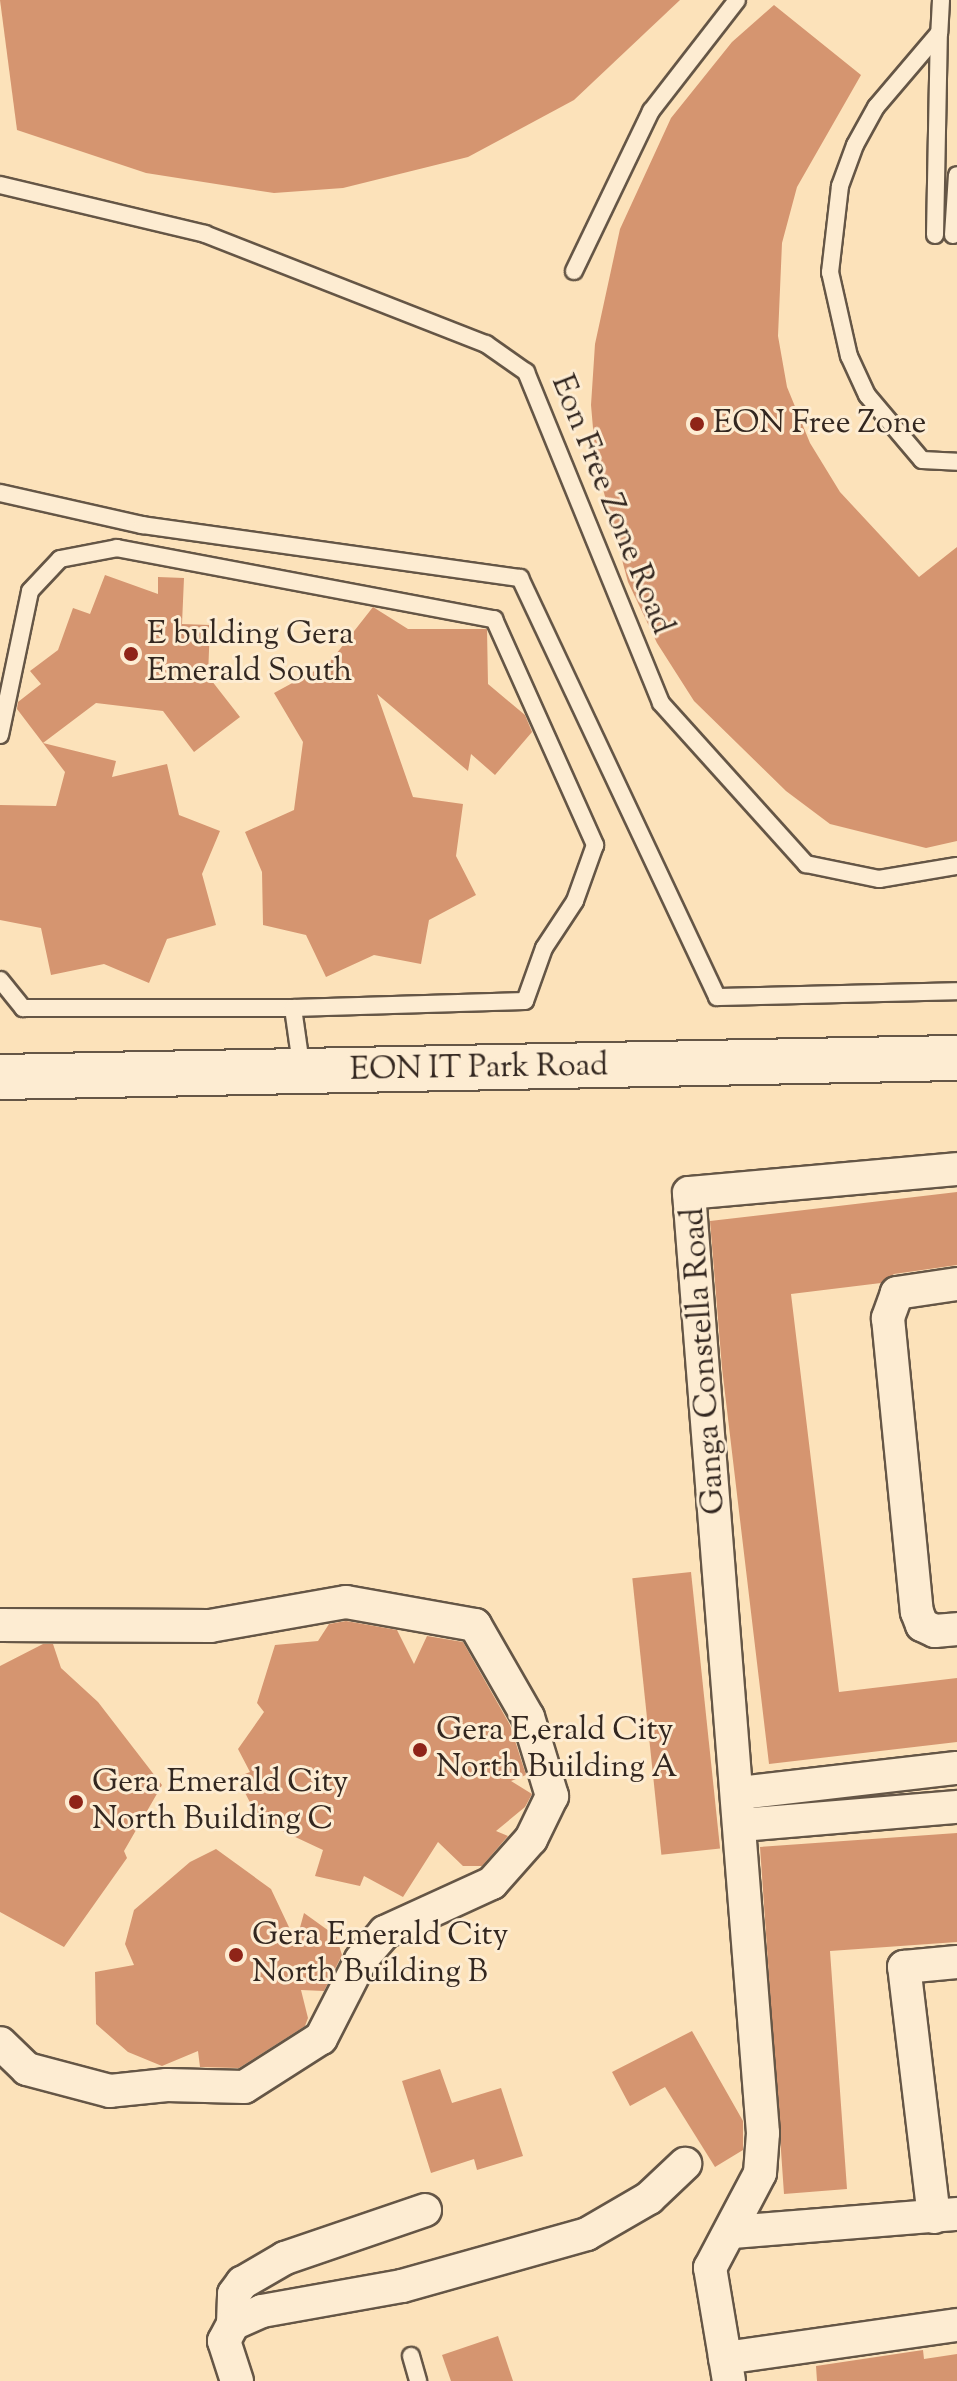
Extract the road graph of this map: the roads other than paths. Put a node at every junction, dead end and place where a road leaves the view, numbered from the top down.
1 (737, 0) edge
2 (941, 0) edge
3 (939, 33) junction
4 (957, 175) edge
5 (0, 185) edge
6 (935, 235) dead end
7 (953, 235) dead end
8 (574, 271) dead end
9 (957, 462) edge
10 (0, 493) edge
11 (0, 735) edge
12 (957, 866) edge
13 (0, 980) edge
14 (957, 991) edge
15 (293, 1008) junction
16 (957, 1058) edge
17 (303, 1072) junction
18 (0, 1077) edge
19 (957, 1169) edge
20 (957, 1284) edge
21 (0, 1625) edge
22 (957, 1629) edge
23 (957, 1768) edge
24 (740, 1793) junction
25 (957, 1807) edge
26 (741, 1825) junction
27 (957, 1962) edge
28 (0, 2043) edge
29 (685, 2164) dead end
30 (425, 2210) dead end
31 (946, 2215) edge
32 (733, 2232) junction
33 (233, 2324) junction
34 (957, 2325) edge
35 (411, 2356) dead end
36 (727, 2370) edge
37 (237, 2381) edge
38 (418, 2381) edge

1 - 8 lane
2 - 3 lane
3 - 6 lane
3 - 9 lane
4 - 7 lane
5 - 12 lane, Eon Free Zone Road
10 - 14 lane
11 - 15 lane
13 - 15 lane
15 - 17 lane
16 - 17 street, EON IT Park Road
17 - 18 street, EON IT Park Road
19 - 24 street, Ganga Constella Road
20 - 22 street
21 - 28 street
23 - 24 street
24 - 26 street, Ganga Constella Road
25 - 26 street
26 - 32 street, Ganga Constella Road
27 - 31 street
29 - 33 street
30 - 33 street
31 - 32 street
32 - 36 street, Ganga Constella Road
33 - 37 street
34 - 36 street
35 - 38 lane

